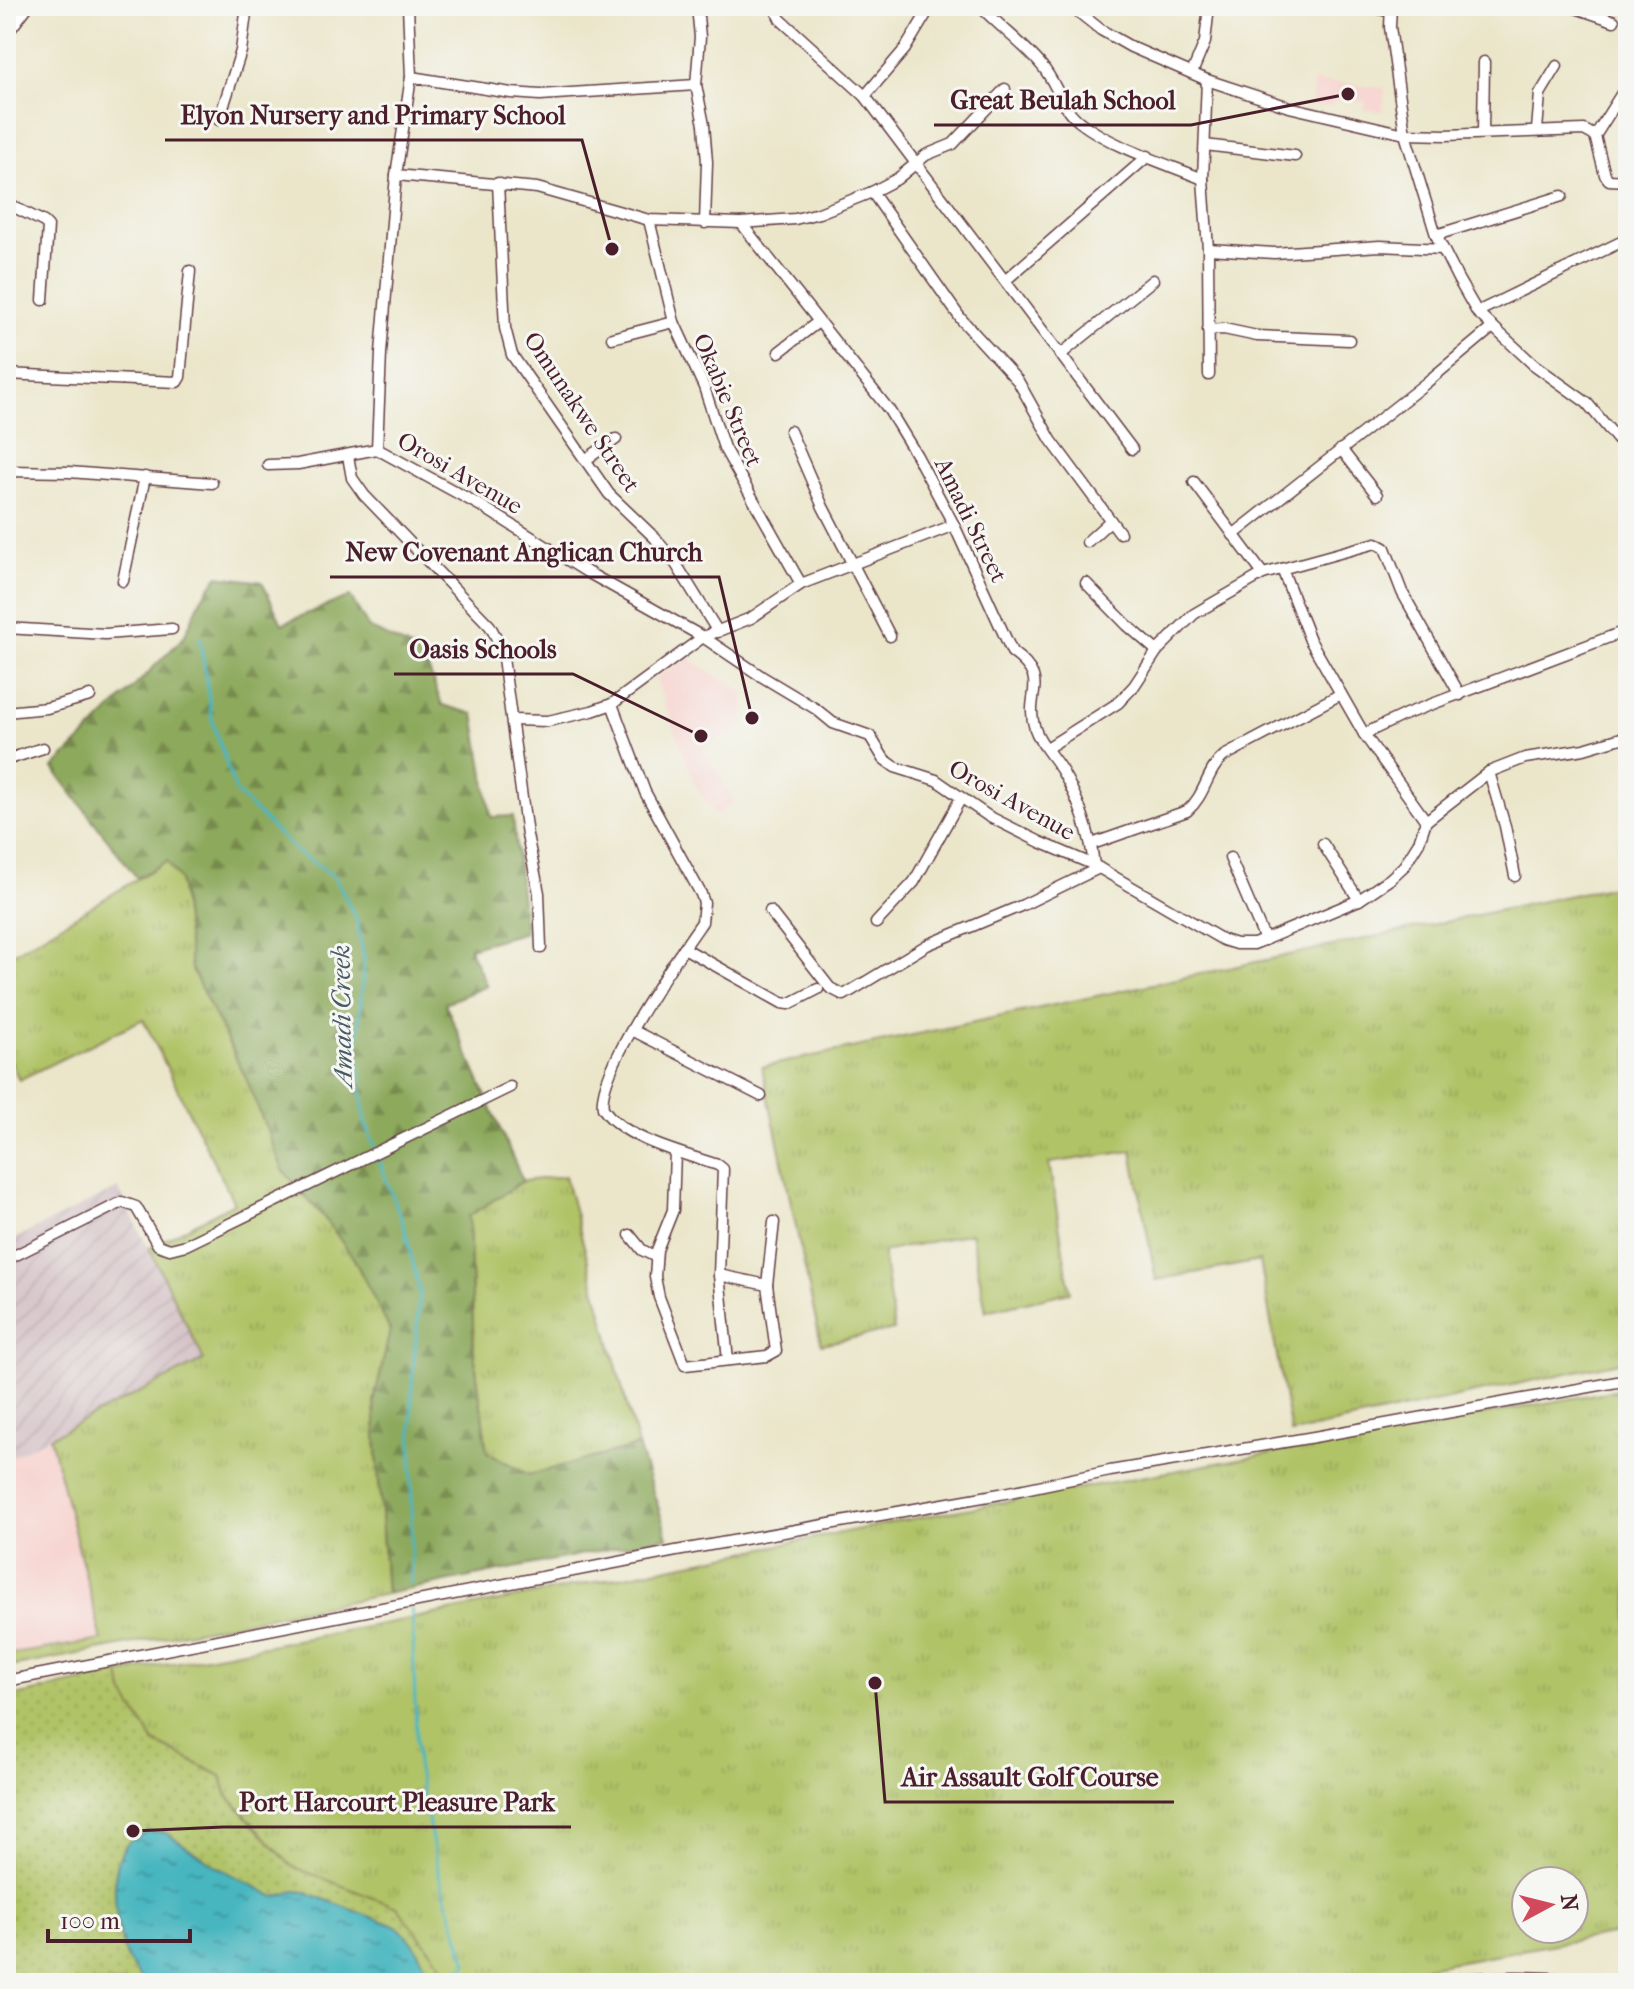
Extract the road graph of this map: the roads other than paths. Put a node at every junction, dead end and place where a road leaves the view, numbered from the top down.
1 (28, 6) edge
2 (247, 6) edge
3 (408, 6) edge
4 (697, 6) edge
5 (774, 6) edge
6 (931, 6) edge
7 (980, 6) edge
8 (1071, 6) edge
9 (1209, 6) edge
10 (1368, 6) edge
11 (1570, 6) edge
12 (1391, 9) edge
13 (1614, 21) dead end
14 (6, 35) edge
15 (1484, 62) dead end
16 (1557, 66) dead end
17 (1192, 73) junction
18 (411, 77) junction
19 (1628, 79) edge
20 (1207, 80) junction
21 (696, 85) junction
22 (1005, 89) dead end
23 (865, 96) junction
24 (219, 120) dead end
25 (1537, 130) junction
26 (1483, 133) junction
27 (1405, 134) junction
28 (1595, 136) junction
29 (1205, 145) junction
30 (1148, 156) junction
31 (1295, 156) dead end
32 (915, 162) junction
33 (396, 175) junction
34 (1203, 179) junction
35 (1628, 181) edge
36 (498, 183) junction
37 (872, 192) junction
38 (1562, 196) dead end
39 (6, 203) edge
40 (649, 220) junction
41 (705, 223) junction
42 (741, 223) junction
43 (1436, 235) junction
44 (1623, 241) dead end
45 (1208, 249) junction
46 (1443, 249) junction
47 (190, 271) dead end
48 (1006, 280) junction
49 (1153, 280) dead end
50 (43, 300) dead end
51 (1477, 312) junction
52 (674, 322) junction
53 (818, 322) junction
54 (1493, 327) junction
55 (1208, 330) junction
56 (612, 338) dead end
57 (1349, 340) dead end
58 (779, 352) dead end
59 (1060, 355) junction
60 (6, 374) edge
61 (1209, 375) dead end
62 (790, 431) dead end
63 (616, 439) dead end
64 (1626, 444) edge
65 (377, 449) junction
66 (1132, 449) dead end
67 (1341, 449) junction
68 (348, 456) junction
69 (585, 460) junction
70 (268, 465) dead end
71 (6, 471) edge
72 (145, 477) junction
73 (1194, 482) dead end
74 (212, 483) dead end
75 (1377, 495) dead end
76 (1110, 521) junction
77 (954, 525) junction
78 (1120, 533) dead end
79 (1233, 535) junction
80 (1087, 542) dead end
81 (853, 563) junction
82 (1282, 569) junction
83 (1263, 574) junction
84 (123, 581) dead end
85 (1086, 583) dead end
86 (801, 584) junction
87 (6, 628) edge
88 (172, 629) dead end
89 (1628, 630) edge
90 (718, 632) junction
91 (890, 636) dead end
92 (703, 637) junction
93 (1157, 651) junction
94 (1341, 694) junction
95 (1460, 695) junction
96 (90, 696) dead end
97 (612, 704) junction
98 (6, 712) edge
99 (512, 720) junction
100 (1364, 734) junction
101 (1628, 736) edge
102 (43, 748) dead end
103 (1047, 748) junction
104 (6, 760) edge
105 (1489, 772) junction
106 (961, 798) junction
107 (1426, 821) junction
108 (1092, 844) junction
109 (1323, 844) dead end
110 (1230, 858) dead end
111 (1097, 866) junction
112 (1515, 876) dead end
113 (1359, 900) junction
114 (770, 911) dead end
115 (876, 923) dead end
116 (1265, 940) junction
117 (541, 948) dead end
118 (684, 948) junction
119 (818, 989) dead end
120 (632, 1030) junction
121 (510, 1087) dead end
122 (761, 1096) dead end
123 (675, 1152) junction
124 (774, 1222) dead end
125 (630, 1235) dead end
126 (656, 1257) junction
127 (6, 1260) edge
128 (719, 1275) junction
129 (767, 1285) junction
130 (728, 1360) junction
131 (1628, 1380) edge
132 (6, 1681) edge
133 (1564, 1980) edge
134 (1581, 1981) edge
135 (1424, 1983) edge
136 (1604, 1983) edge

1 - 14 street
2 - 24 street
3 - 18 street, Orosi Avenue
4 - 21 street
5 - 23 street
6 - 23 street
7 - 30 street
8 - 17 street
9 - 17 street
10 - 12 street
11 - 13 street
12 - 27 street
15 - 26 street
16 - 25 street
17 - 20 street
18 - 21 street
18 - 33 street, Orosi Avenue
19 - 28 street
20 - 27 street
20 - 29 street
21 - 41 street
22 - 32 street
23 - 32 street
25 - 26 street
25 - 28 street
26 - 27 street
27 - 43 street
28 - 35 street
29 - 31 street
29 - 34 street
30 - 34 street
30 - 48 street
32 - 37 street
32 - 48 street
33 - 36 street
33 - 65 street, Orosi Avenue
34 - 45 street
36 - 40 street
36 - 69 street, Omunakwe Street
37 - 42 street
37 - 76 street
38 - 43 street
39 - 50 street
40 - 41 street
40 - 52 street, Okabie Street
41 - 42 street
42 - 53 street, Amadi Street
43 - 46 street
44 - 51 street
45 - 46 street
45 - 55 street
46 - 51 street
47 - 60 street
48 - 59 street
49 - 59 street
51 - 54 street
52 - 56 street
52 - 86 street, Okabie Street
53 - 58 street
53 - 77 street, Amadi Street
54 - 64 street
54 - 67 street
55 - 57 street
55 - 61 street
59 - 66 street
62 - 81 street
63 - 69 street
65 - 68 street
65 - 92 street, Orosi Avenue
67 - 75 street
67 - 79 street
68 - 70 street
68 - 99 street
69 - 90 street, Omunakwe Street
71 - 72 street
72 - 74 street
72 - 84 street
73 - 79 street
76 - 78 street
76 - 80 street
77 - 81 street
77 - 103 street, Amadi Street
79 - 83 street
81 - 86 street
81 - 91 street
82 - 83 street
82 - 94 street
82 - 95 street
83 - 93 street
85 - 93 street
86 - 90 street
87 - 88 street
89 - 95 street
90 - 92 street
92 - 97 street
92 - 106 street, Orosi Avenue
93 - 103 street
94 - 100 street
94 - 108 street
95 - 100 street
96 - 98 street
97 - 99 street
97 - 118 street
99 - 117 street
100 - 107 street
101 - 105 street
102 - 104 street
103 - 108 street, Amadi Street
105 - 107 street
105 - 112 street
106 - 111 street, Orosi Avenue
106 - 115 street
107 - 113 street
108 - 111 street, Amadi Street
109 - 113 street
110 - 116 street
111 - 114 street
111 - 116 street, Orosi Avenue
113 - 116 street
118 - 119 street
118 - 120 street
120 - 122 street
120 - 123 street
121 - 127 street
123 - 126 street
123 - 128 street
124 - 129 street
125 - 126 street
126 - 130 street
128 - 129 street
128 - 130 street
129 - 130 street
131 - 132 street
133 - 134 street
133 - 135 street
134 - 136 street

